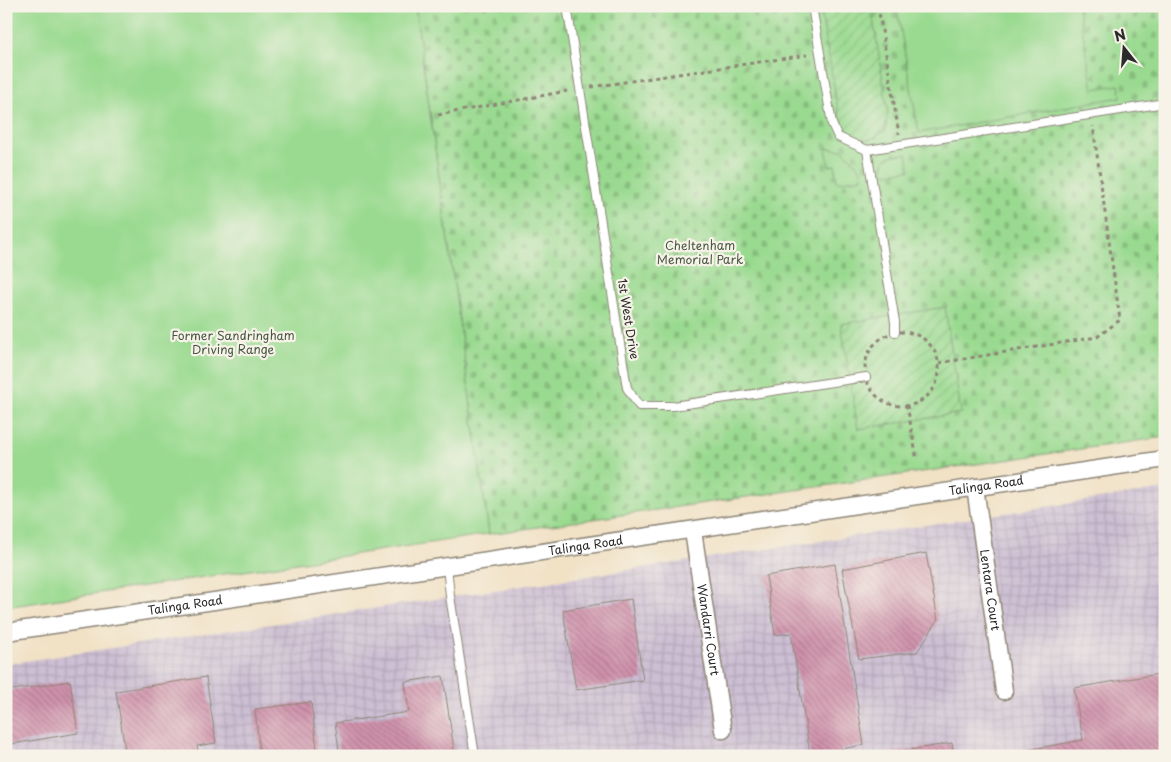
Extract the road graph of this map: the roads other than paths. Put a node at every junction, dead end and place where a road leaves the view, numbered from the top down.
1 (567, 6) edge
2 (812, 6) edge
3 (1165, 103) edge
4 (867, 150) junction
5 (895, 332) dead end
6 (866, 377) road end
7 (1165, 458) edge
8 (975, 487) junction
9 (693, 530) junction
10 (446, 566) junction
11 (6, 632) edge
12 (1004, 691) dead end
13 (723, 730) dead end
14 (475, 756) edge

1 - 6 lane, 1st West Drive
2 - 4 lane
3 - 4 lane
4 - 5 lane
7 - 8 street, Talinga Road
8 - 9 street, Talinga Road
8 - 12 street, Lentara Court
9 - 10 street, Talinga Road
9 - 13 street, Wandarri Court
10 - 11 street, Talinga Road
10 - 14 lane

